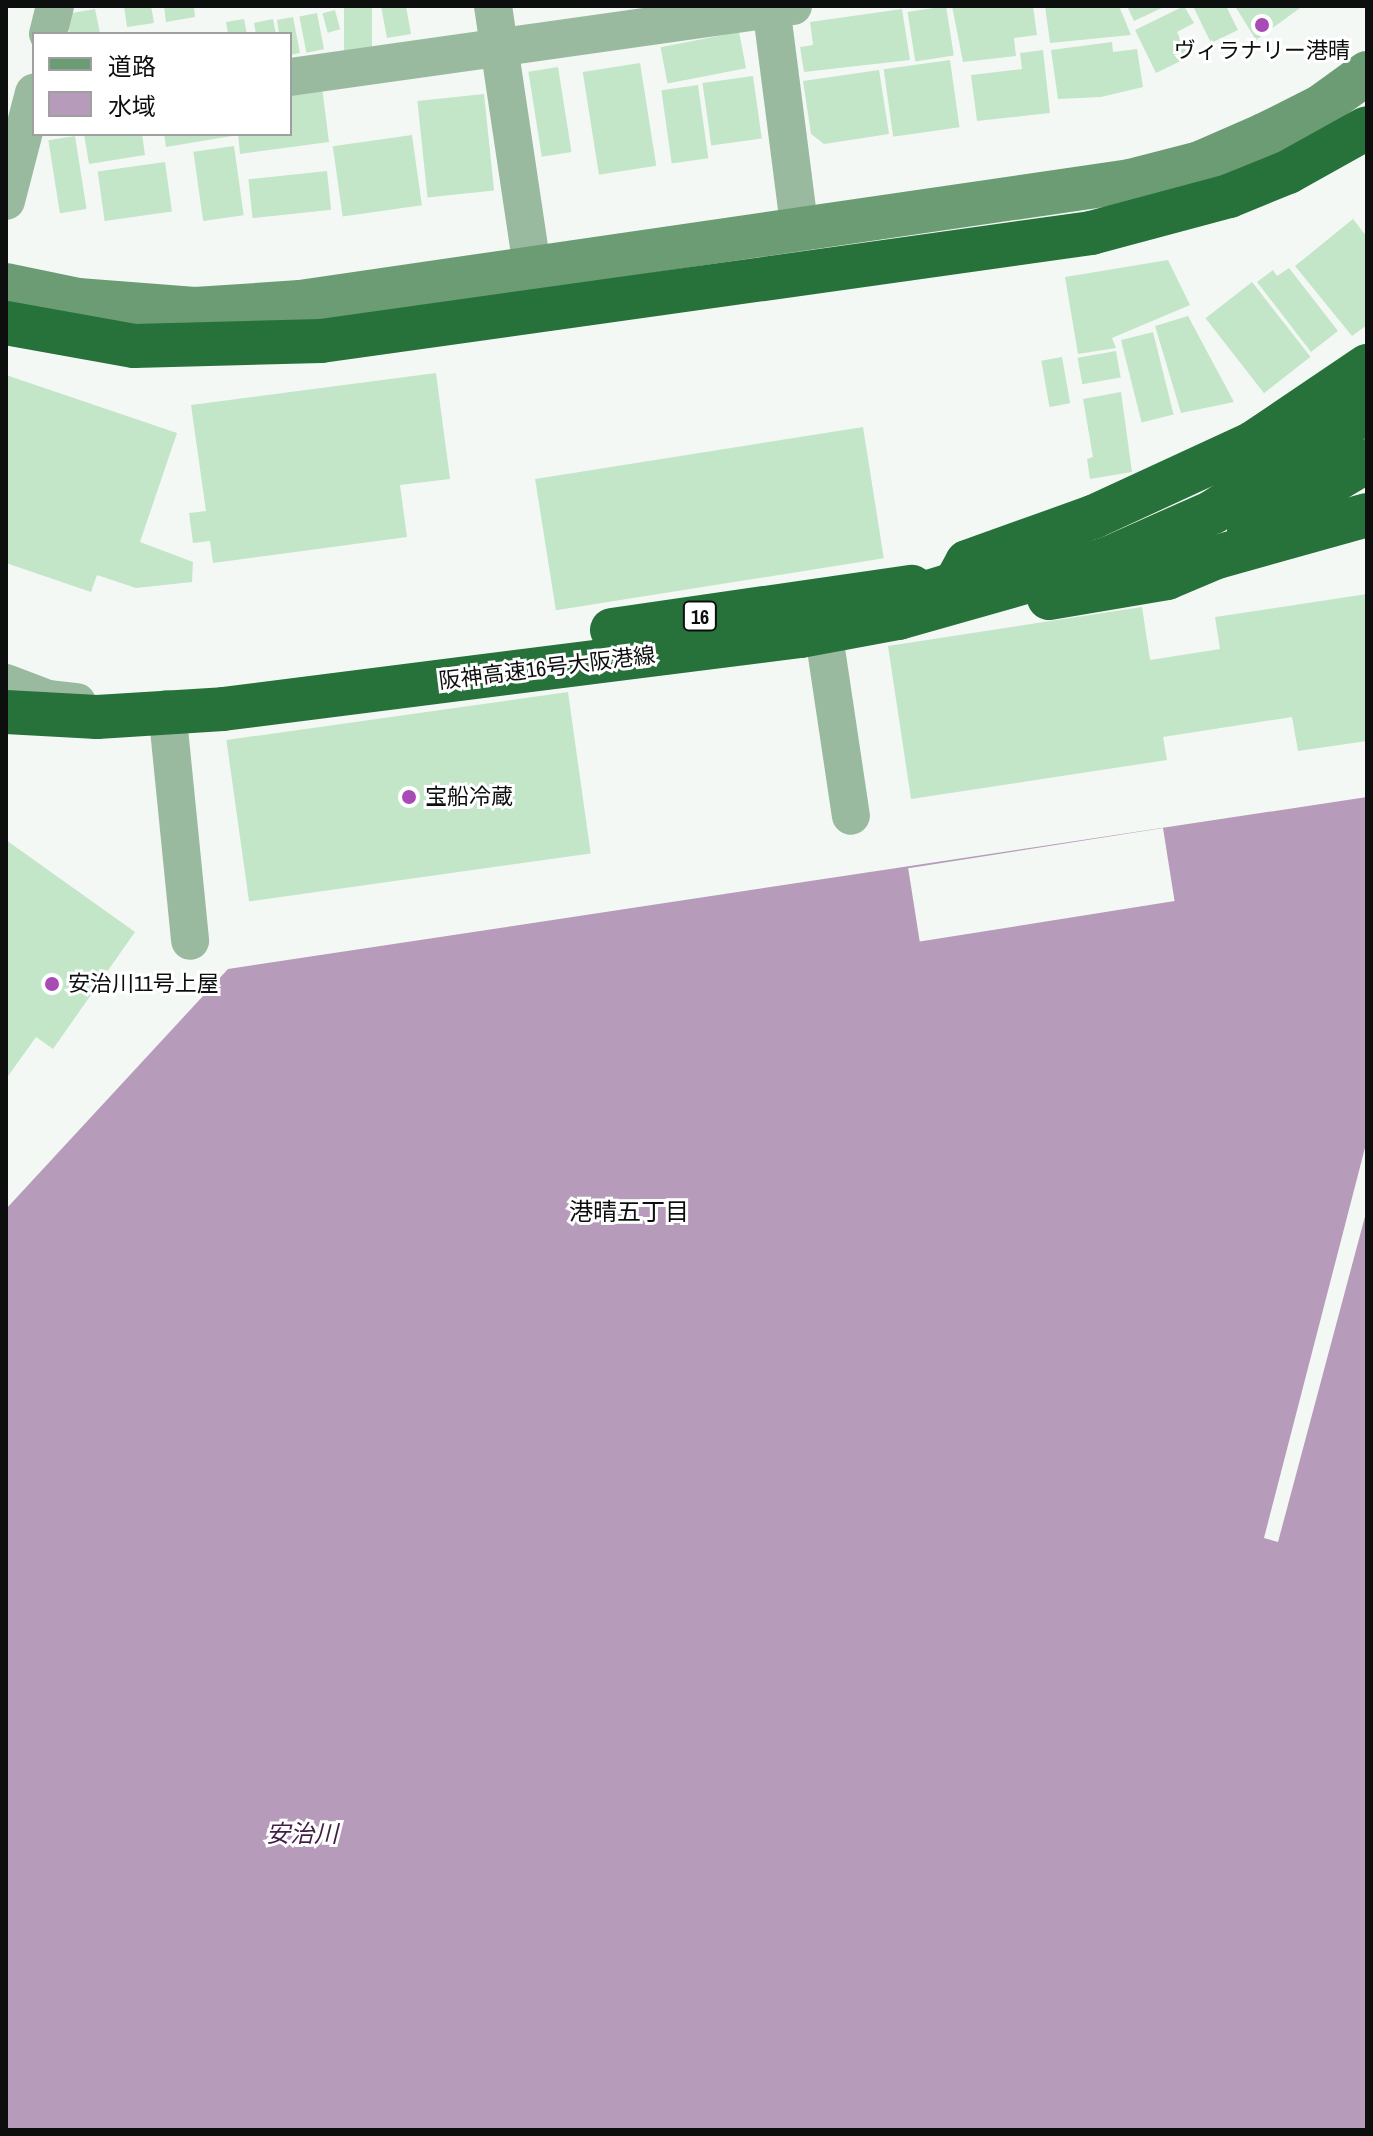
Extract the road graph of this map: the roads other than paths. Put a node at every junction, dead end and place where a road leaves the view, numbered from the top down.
1 (55, 6) edge
2 (493, 6) edge
3 (779, 7) edge
4 (48, 32) edge
5 (498, 48) junction
6 (1367, 73) edge
7 (292, 77) edge
8 (26, 105) edge
9 (1367, 128) edge
10 (6, 201) edge
11 (800, 231) junction
12 (532, 268) junction
13 (6, 285) edge
14 (6, 323) edge
15 (1367, 366) edge
16 (1367, 411) edge
17 (1367, 436) edge
18 (1367, 461) edge
19 (1367, 515) edge
20 (1367, 536) edge
21 (1033, 582) junction
22 (819, 605) junction
23 (532, 669) junction
24 (6, 683) edge
25 (6, 694) edge
26 (167, 709) junction
27 (6, 712) edge
28 (851, 816) dead end
29 (190, 941) dead end

1 - 4 street
2 - 5 street
3 - 5 street
3 - 11 street
5 - 7 street
5 - 12 street
6 - 11 street
8 - 10 street
9 - 14 highway
11 - 12 street
12 - 13 street
15 - 23 highway, bridge
16 - 21 highway, 阪神高速16号大阪港線 / 16, bridge
17 - 22 highway, 阪神高速16号大阪港線 / 16, bridge
18 - 21 highway, 16, bridge
19 - 22 highway, bridge
20 - 22 street
21 - 23 highway, 阪神高速16号大阪港線 / 16, bridge
22 - 25 highway, 阪神高速16号大阪港線 / 16, bridge
22 - 26 street
22 - 28 street
23 - 27 highway, 阪神高速16号大阪港線 / 16, bridge
24 - 26 street
26 - 29 street

